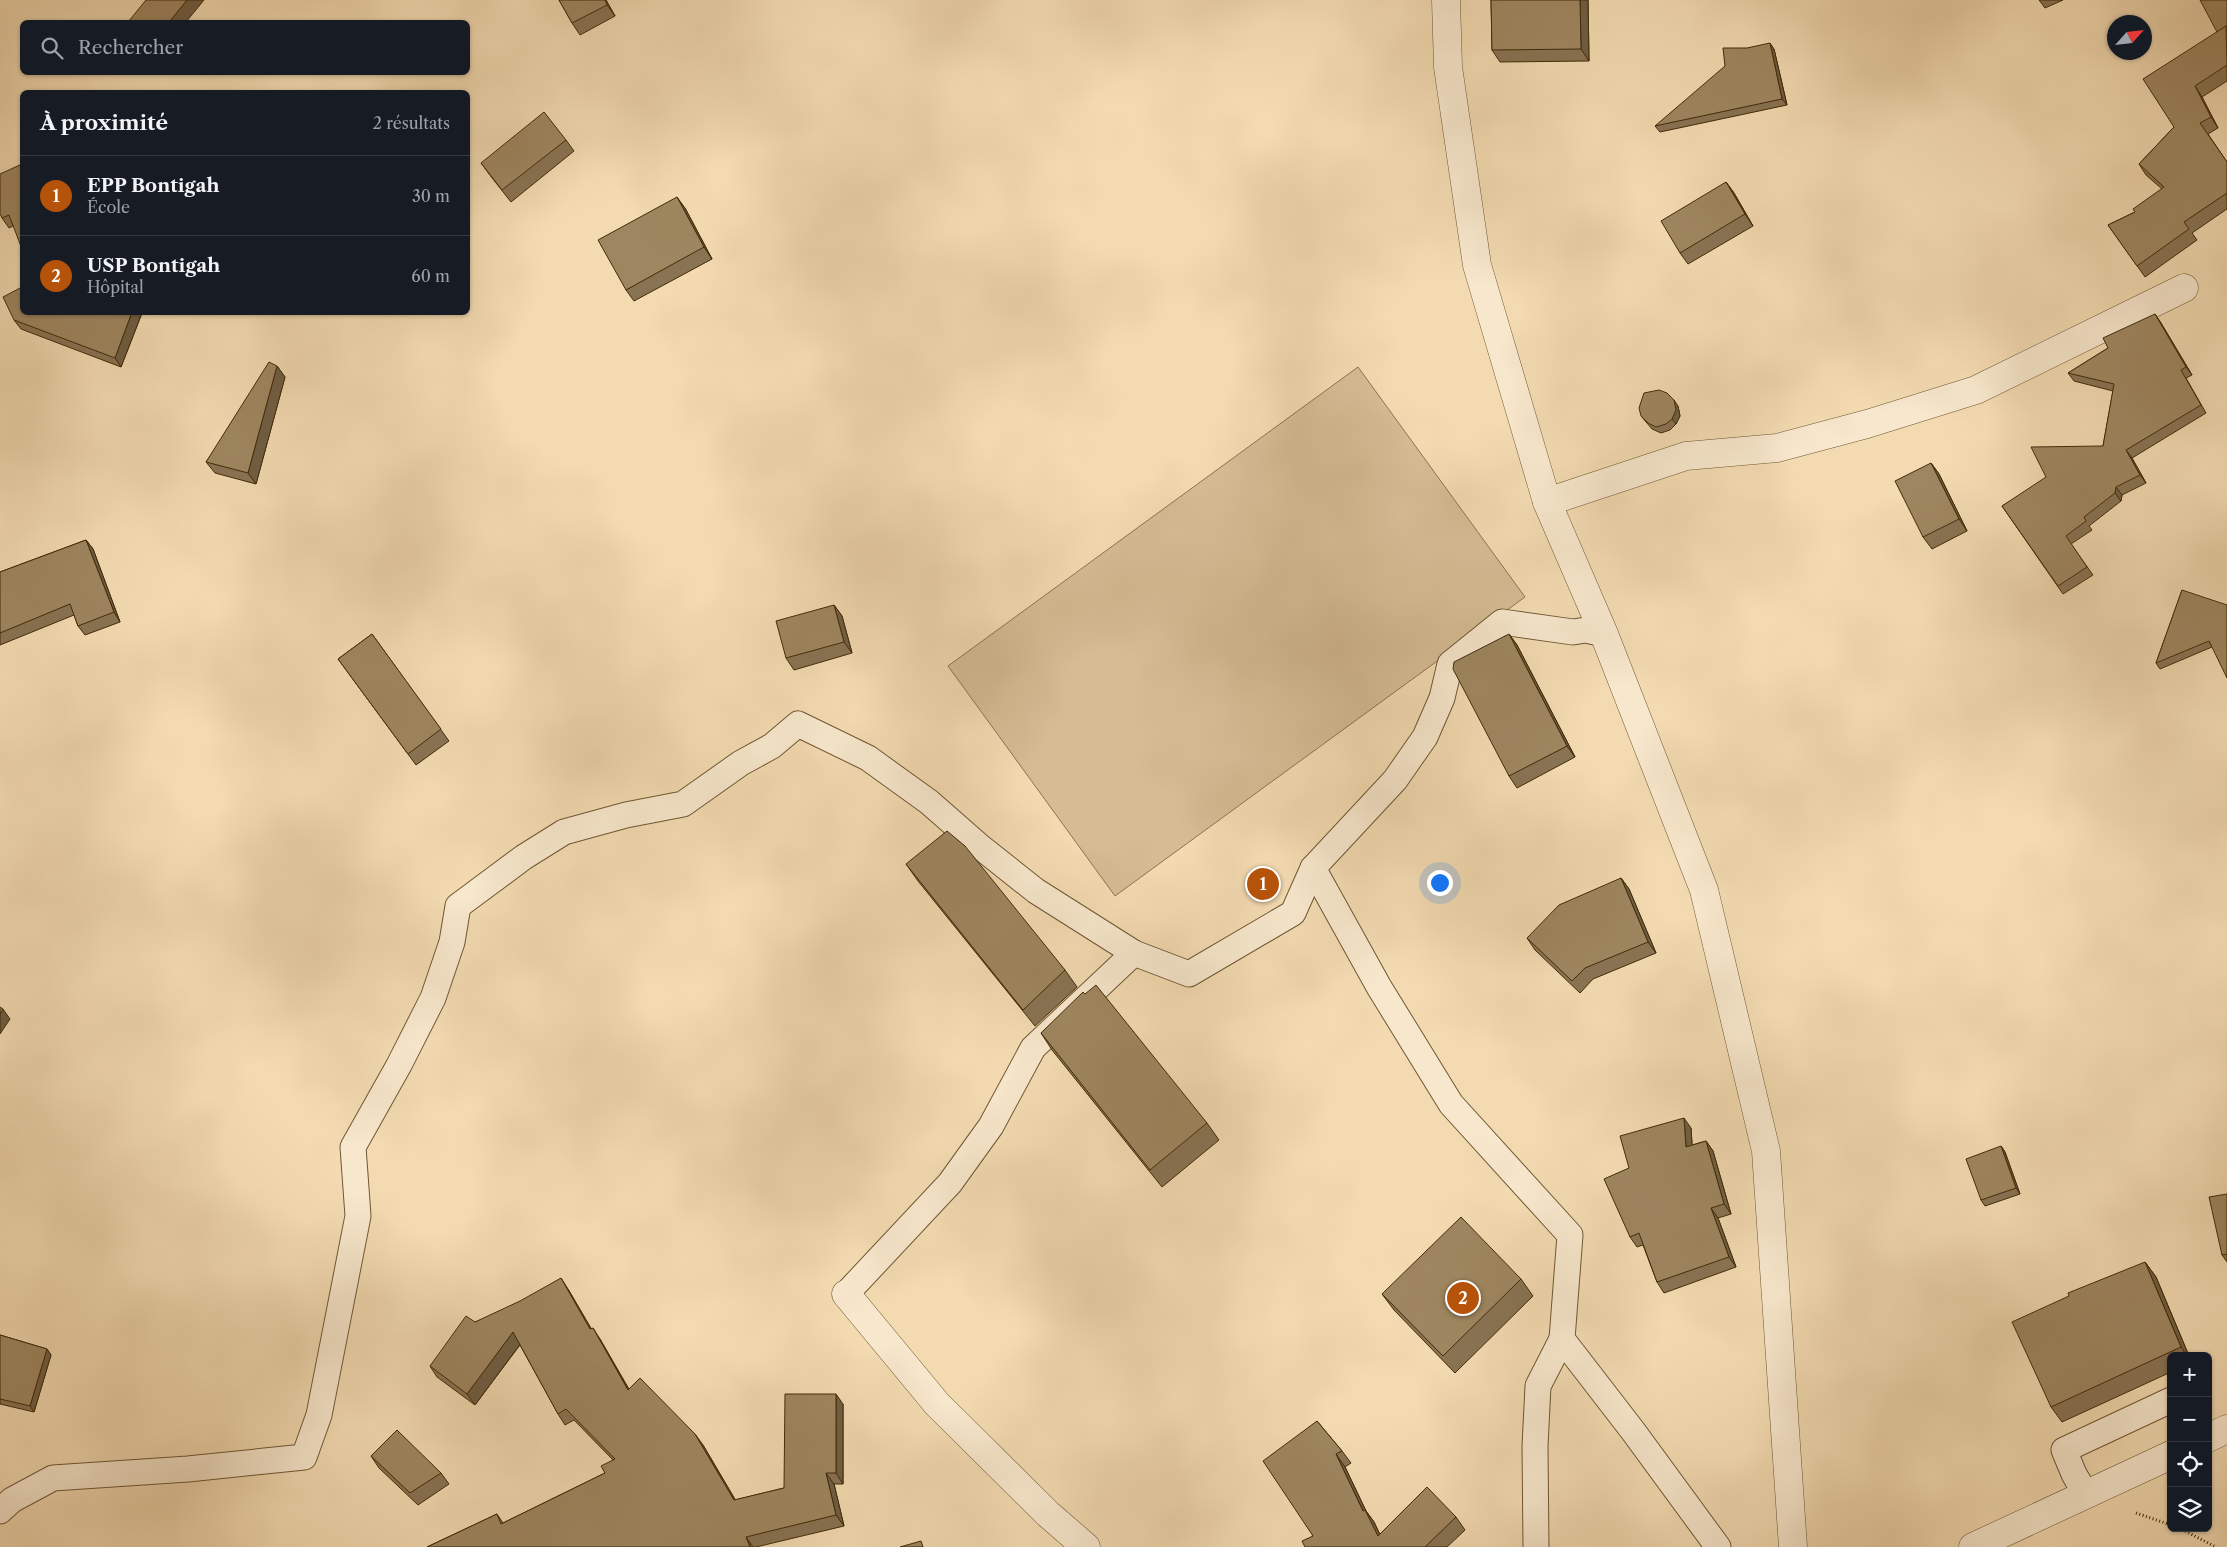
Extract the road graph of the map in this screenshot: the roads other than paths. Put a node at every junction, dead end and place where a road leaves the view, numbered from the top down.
1 (1446, 0) edge
2 (2184, 288) dead end
3 (1547, 502) junction
4 (1604, 634) junction
5 (1313, 868) junction
6 (1134, 953) junction
7 (846, 1294) joint
8 (1562, 1340) junction
9 (2167, 1402) edge
10 (2227, 1429) edge
11 (2212, 1436) edge
12 (2167, 1457) edge
13 (2086, 1495) junction
14 (0, 1511) edge
15 (1086, 1547) edge
16 (1536, 1547) edge
17 (1718, 1547) edge
18 (1793, 1547) edge
19 (1973, 1547) edge

1 - 3 street
2 - 3 street
3 - 4 street
4 - 5 lane
4 - 18 street
5 - 6 lane
5 - 8 lane
6 - 7 lane
6 - 14 lane
7 - 15 street
8 - 16 lane
8 - 17 lane
9 - 13 lane
10 - 11 street
12 - 13 street
13 - 19 street

